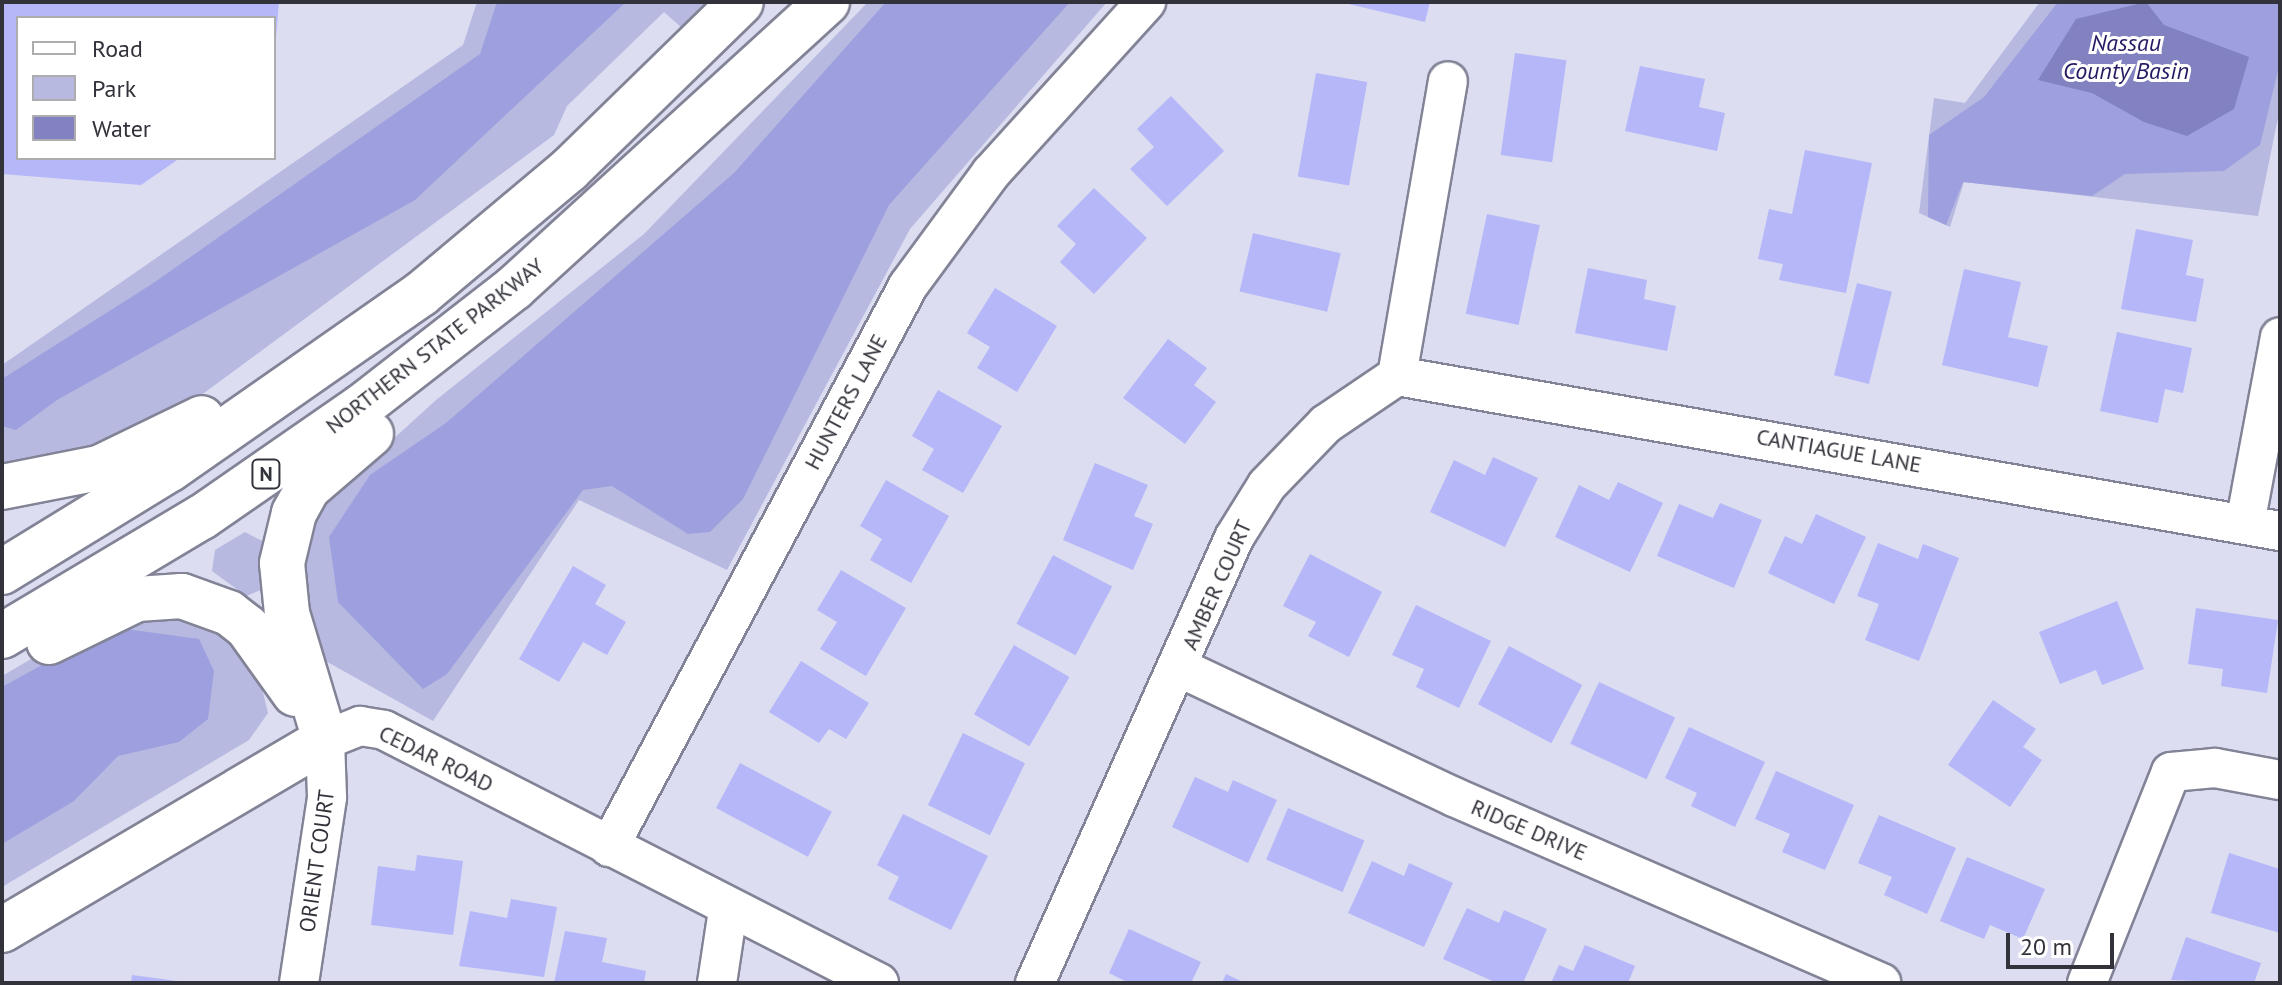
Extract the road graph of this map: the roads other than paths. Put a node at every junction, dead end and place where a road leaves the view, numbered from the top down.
1 (741, 2) edge
2 (827, 2) edge
3 (1146, 2) edge
4 (1448, 81) dead end
5 (514, 288) junction
6 (2280, 337) edge
7 (348, 349) junction
8 (1397, 376) junction
9 (2, 487) edge
10 (2263, 527) edge
11 (2, 572) edge
12 (2, 636) edge
13 (2, 662) edge
14 (1180, 668) junction
15 (325, 740) junction
16 (2280, 780) edge
17 (609, 847) junction
18 (728, 910) junction
19 (2, 930) edge
20 (299, 983) edge
21 (717, 983) edge
22 (879, 983) edge
23 (1035, 983) edge
24 (1881, 983) edge
25 (2087, 983) edge

1 - 7 main road
2 - 5 main road, NORTHERN STATE PARKWAY / N
3 - 17 street, HUNTERS LANE
4 - 8 street
5 - 12 main road, NORTHERN STATE PARKWAY / N
5 - 15 main road
6 - 10 street
7 - 9 main road
7 - 11 main road
8 - 10 street, CANTIAGUE LANE
8 - 14 street, AMBER COURT
13 - 15 main road
14 - 23 street, AMBER COURT
14 - 24 street, RIDGE DRIVE
15 - 17 street, CEDAR ROAD
15 - 19 main road, CEDAR ROAD
15 - 20 street, ORIENT COURT
16 - 25 street
17 - 18 street, CEDAR ROAD
18 - 21 street
18 - 22 street, CEDAR ROAD

